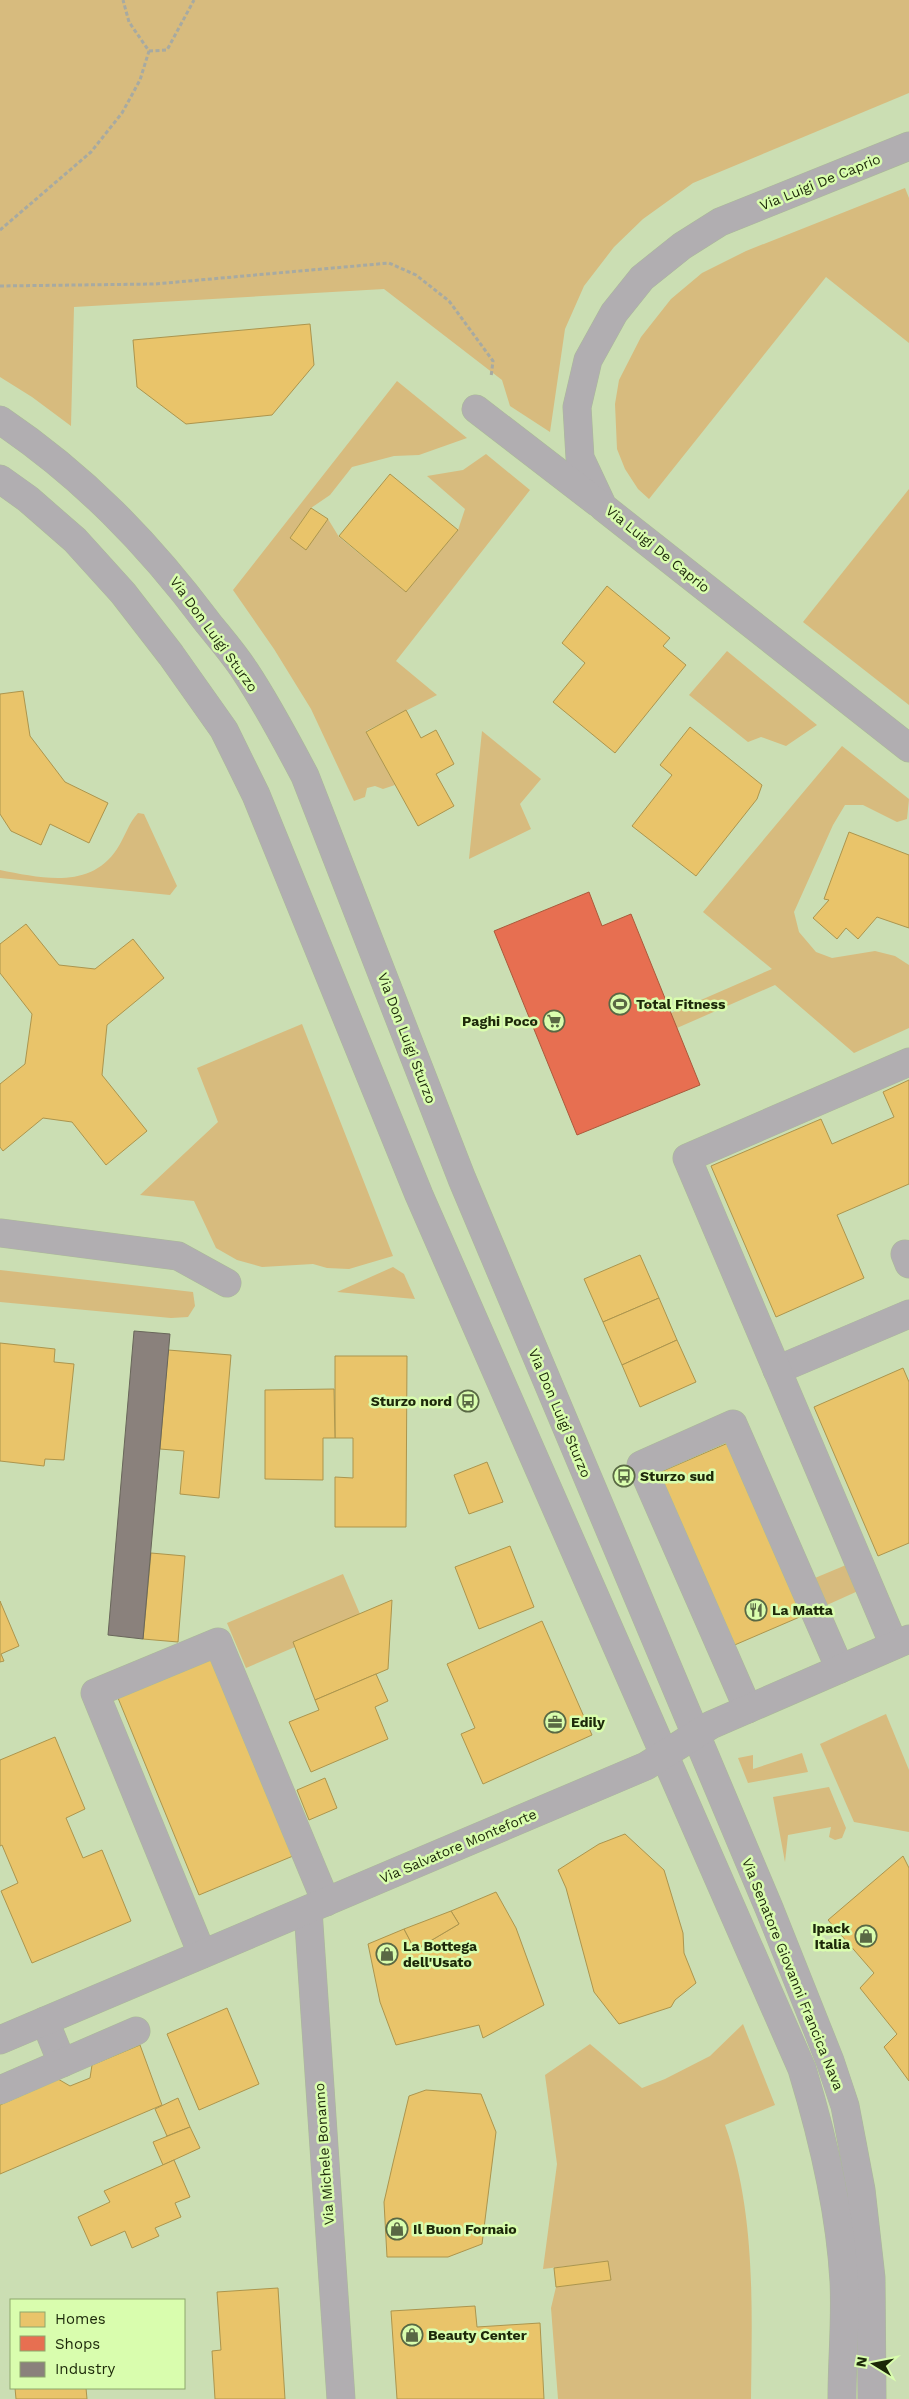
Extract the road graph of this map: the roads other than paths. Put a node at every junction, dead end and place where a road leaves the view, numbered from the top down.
1 (909, 146) edge
2 (476, 409) road end
3 (0, 420) edge
4 (0, 479) edge
5 (603, 507) junction
6 (909, 748) edge
7 (909, 1062) edge
8 (0, 1233) edge
9 (227, 1283) dead end
10 (909, 1314) edge
11 (777, 1370) junction
12 (902, 1642) edge
13 (840, 1669) junction
14 (748, 1709) junction
15 (695, 1735) junction
16 (663, 1755) junction
17 (317, 1906) junction
18 (202, 1954) junction
19 (44, 2021) junction
20 (136, 2031) dead end
21 (0, 2040) edge
22 (62, 2063) junction
23 (0, 2090) edge
24 (341, 2399) edge
25 (842, 2399) edge
26 (872, 2399) edge

1 - 5 street, Via Luigi De Caprio
2 - 5 street
3 - 15 street, Via Don Luigi Sturzo
4 - 16 street
5 - 6 street, Via Luigi De Caprio
7 - 11 street
8 - 9 street
10 - 11 street
11 - 12 street
12 - 13 street, Via Salvatore Monteforte
13 - 14 street, Via Salvatore Monteforte
13 - 14 street
14 - 15 street, Via Salvatore Monteforte
15 - 16 street, Via Salvatore Monteforte
15 - 26 street, Via Senatore Giovanni Francica Nava
16 - 17 street, Via Salvatore Monteforte
16 - 25 street, Via Senatore Giovanni Francica Nava
17 - 18 street, Via Salvatore Monteforte
17 - 18 street, Via Michele Bonanno
17 - 24 street, Via Michele Bonanno
18 - 19 street, Via Salvatore Monteforte
19 - 21 street, Via Salvatore Monteforte
19 - 22 street
20 - 22 street
22 - 23 street

